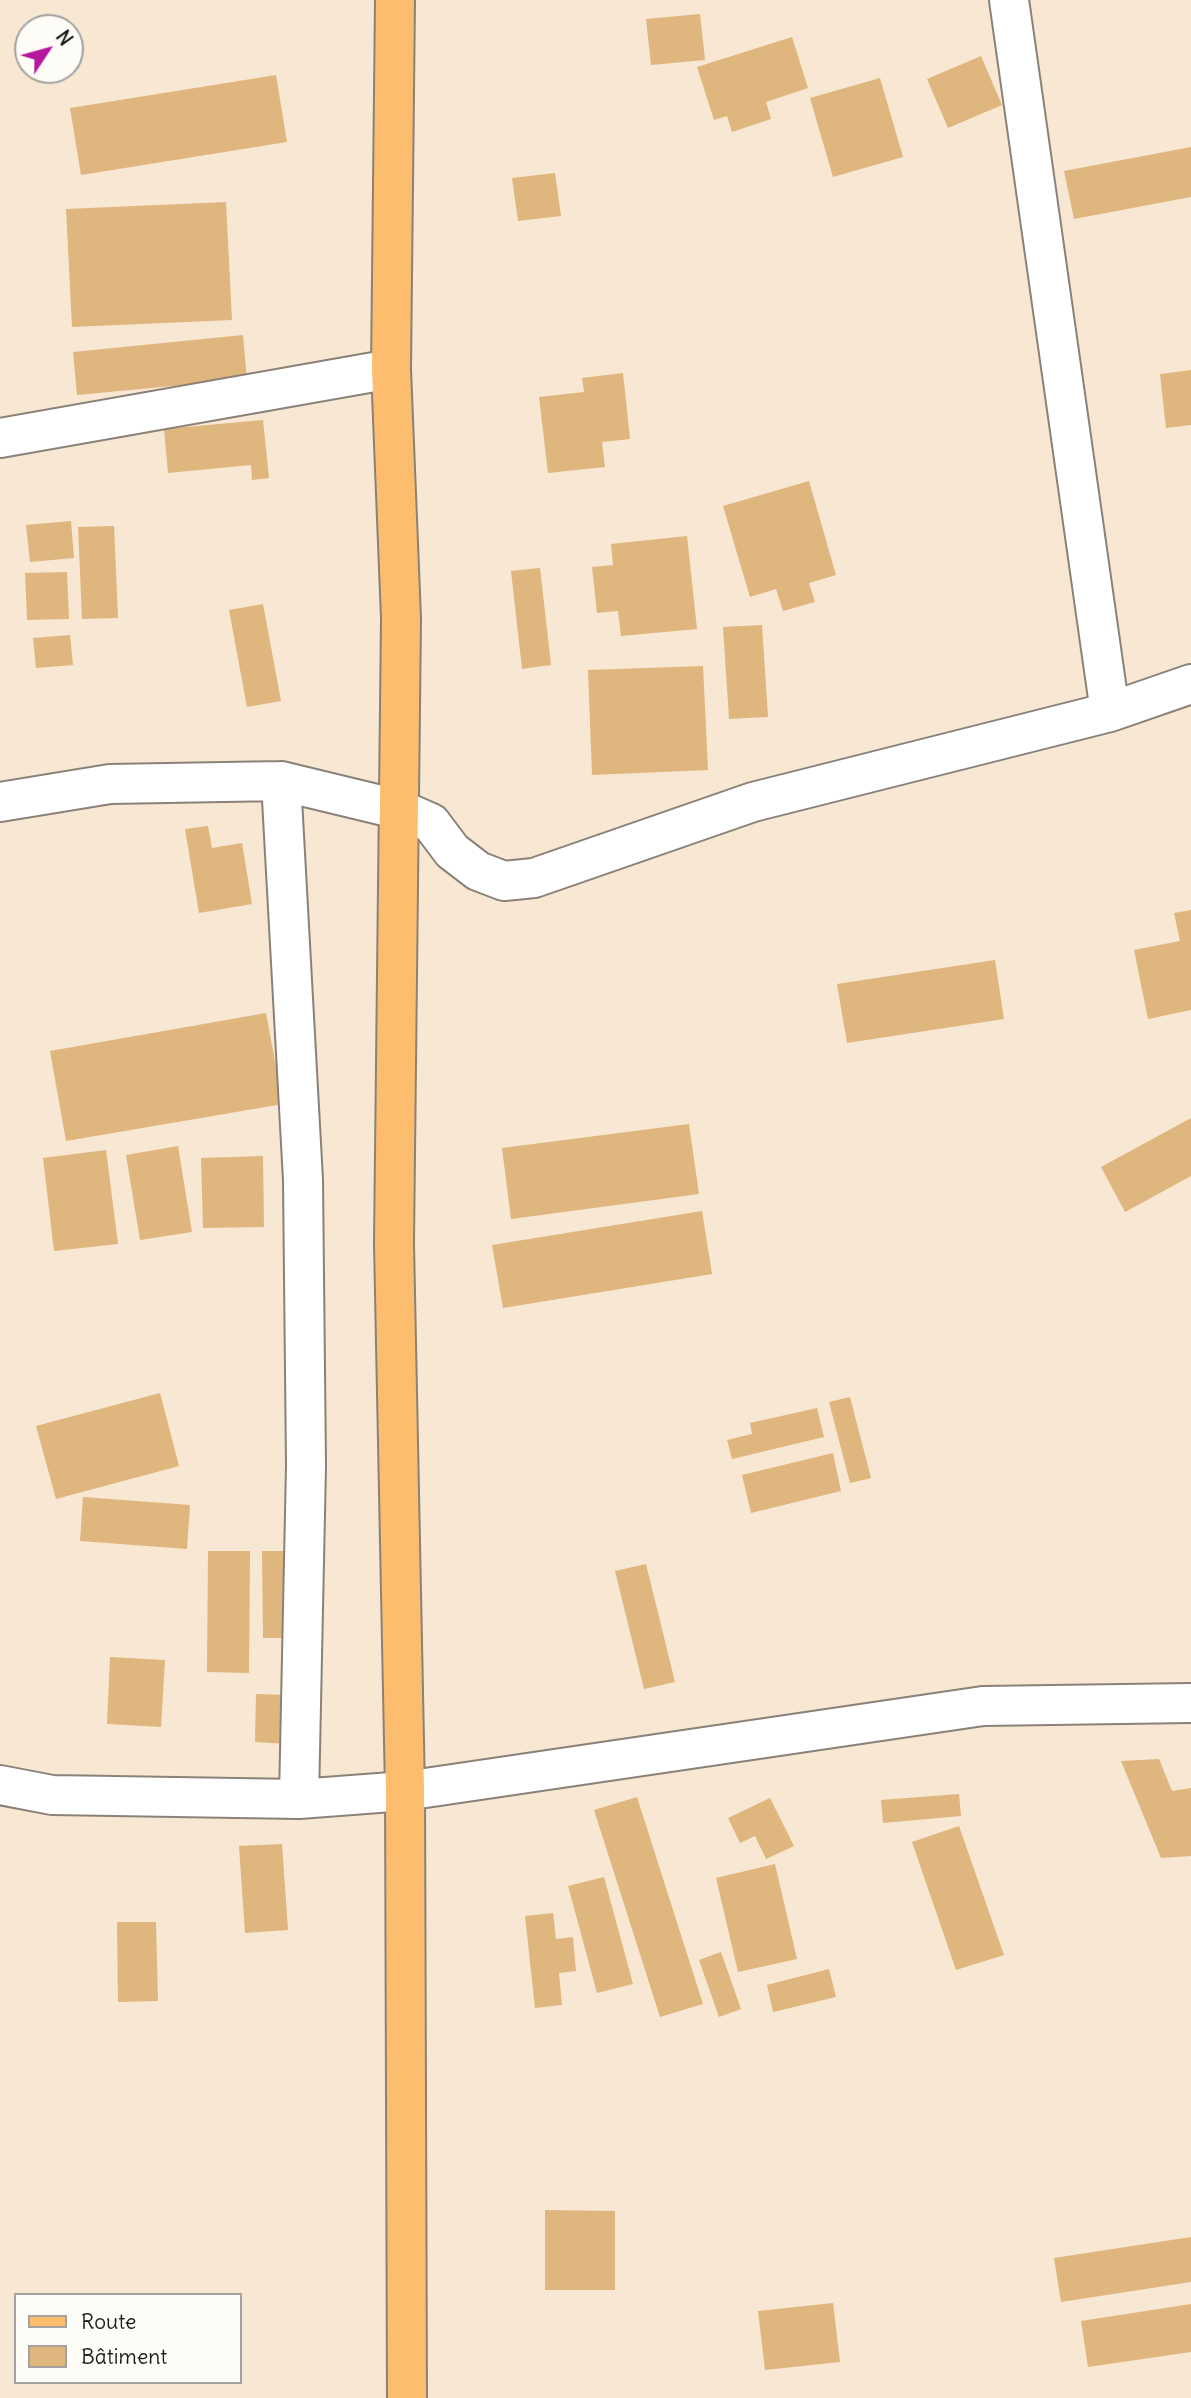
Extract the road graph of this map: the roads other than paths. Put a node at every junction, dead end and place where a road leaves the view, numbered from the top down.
1 (395, 0) edge
2 (1009, 0) edge
3 (391, 369) junction
4 (0, 438) edge
5 (1191, 684) edge
6 (1110, 712) junction
7 (281, 781) junction
8 (0, 802) edge
9 (401, 810) junction
10 (1191, 1703) edge
11 (0, 1785) edge
12 (405, 1791) junction
13 (299, 1799) junction
14 (407, 2398) edge

1 - 3 main road
2 - 6 street
3 - 4 street
3 - 9 main road
5 - 6 street
6 - 9 street
7 - 8 street
7 - 9 street
7 - 13 street
9 - 12 main road
10 - 12 street
11 - 13 street
12 - 13 street
12 - 14 main road

